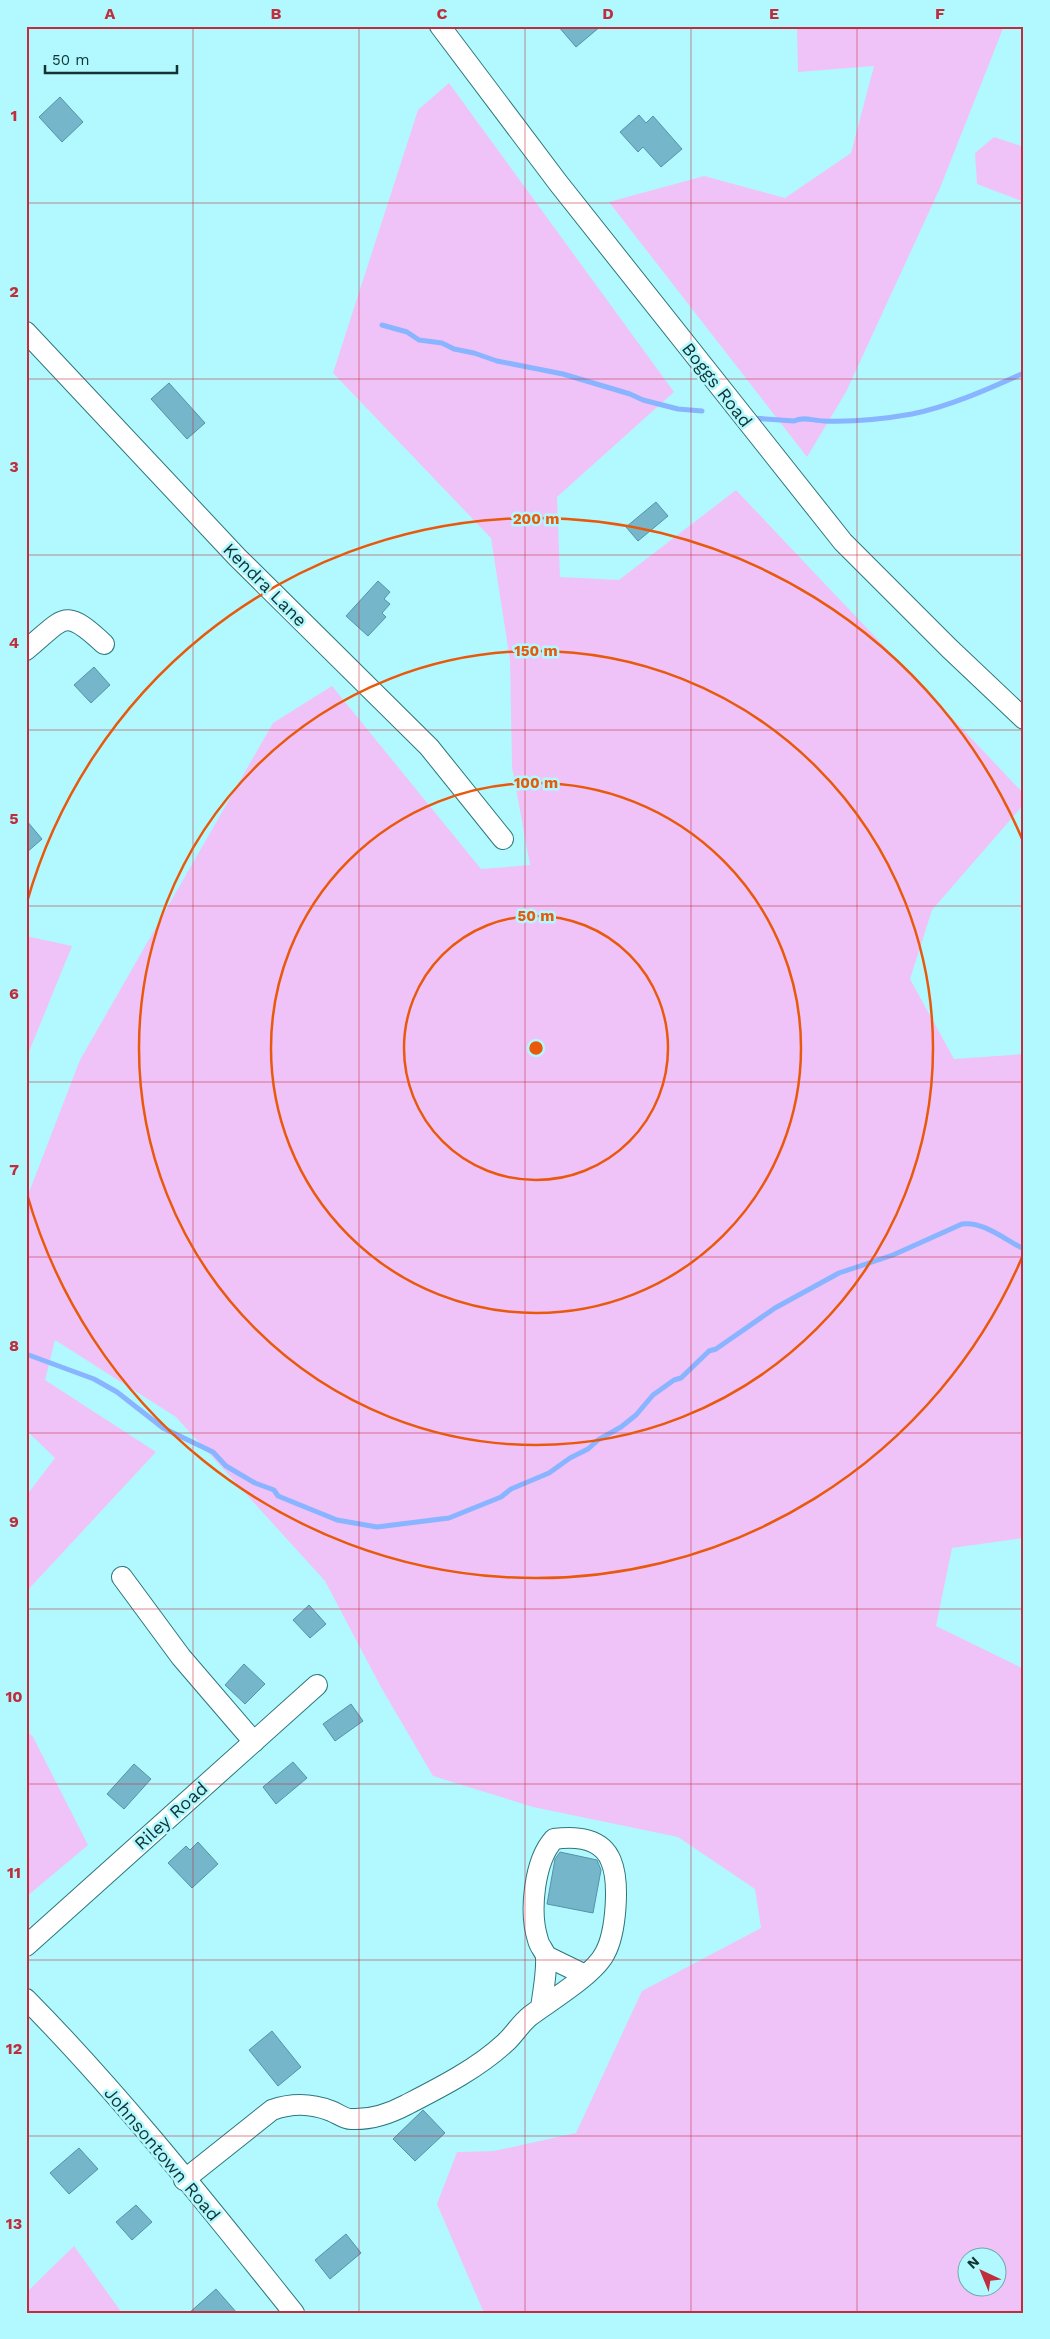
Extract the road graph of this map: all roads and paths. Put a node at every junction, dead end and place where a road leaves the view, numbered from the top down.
1 (440, 26) edge
2 (26, 332) edge
3 (104, 644) dead end
4 (26, 650) edge
5 (1024, 719) edge
6 (503, 838) dead end
7 (122, 1577) dead end
8 (317, 1686) dead end
9 (254, 1742) junction
10 (26, 1946) edge
11 (546, 1956) junction
12 (586, 1975) junction
13 (28, 2004) edge
14 (541, 2008) junction
15 (184, 2180) junction
16 (294, 2313) edge

1 - 5 street, Boggs Road
2 - 6 street, Kendra Lane
3 - 4 street
7 - 9 street
8 - 9 street, Riley Road
9 - 10 street, Riley Road
11 - 12 street
11 - 12 street
11 - 14 street
12 - 14 street
13 - 15 street, Johnsontown Road
14 - 15 street
15 - 16 street, Johnsontown Road

